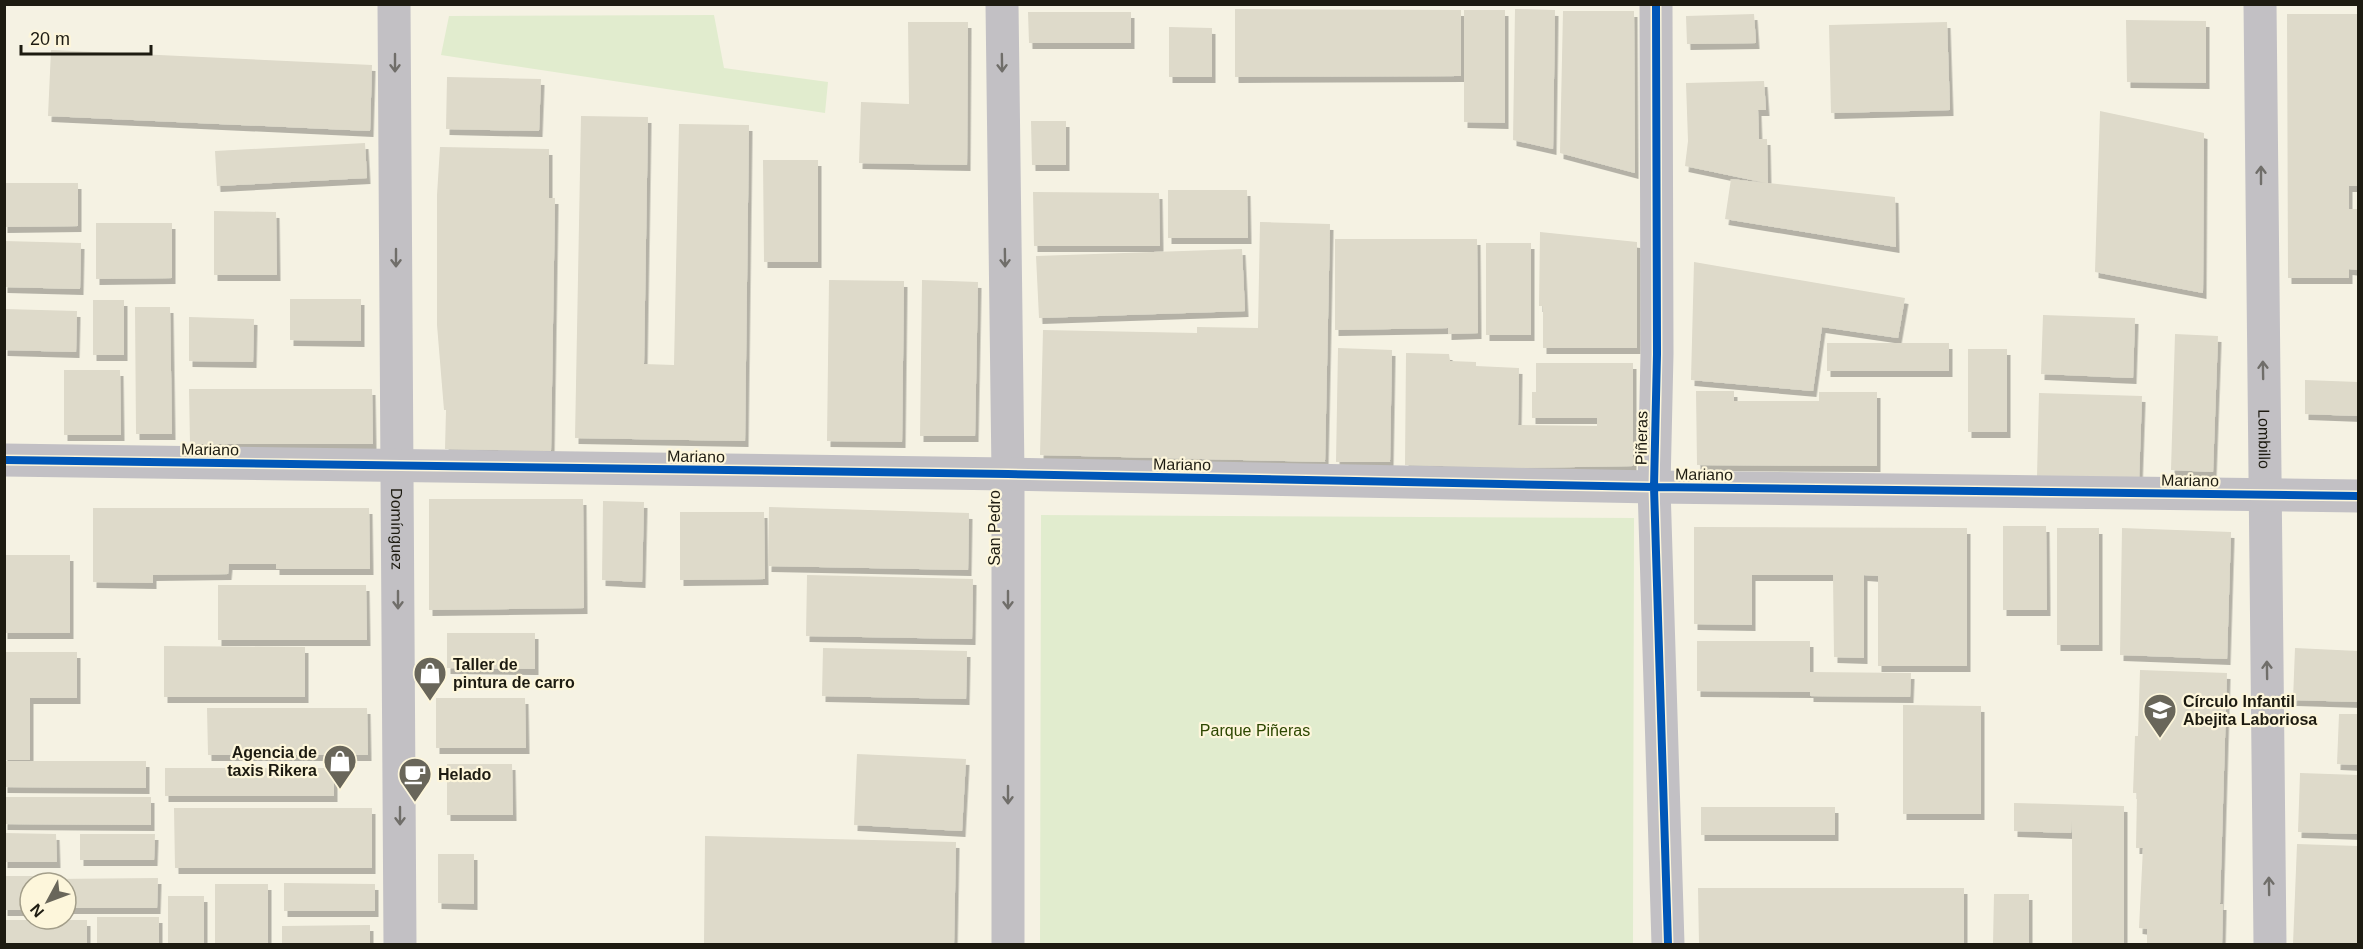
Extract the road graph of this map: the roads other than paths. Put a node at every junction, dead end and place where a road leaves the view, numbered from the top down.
1 (394, 4) edge
2 (1002, 4) edge
3 (1656, 4) edge
4 (2260, 4) edge
5 (4, 460) edge
6 (397, 466) junction
7 (1008, 474) junction
8 (1654, 487) junction
9 (2265, 495) junction
10 (2358, 496) edge
11 (400, 945) edge
12 (1008, 945) edge
13 (1668, 945) edge
14 (2270, 945) edge

1 -> 6 street, Domínguez
2 -> 7 street, San Pedro
3 - 8 street, Piñeras
9 -> 4 street, Lombillo
5 - 6 street, Mariano
6 - 7 street, Mariano
6 -> 11 street, Domínguez
7 - 8 street, Mariano
7 -> 12 street, San Pedro
8 - 9 street, Mariano
8 - 13 street, Piñeras
9 - 10 street, Mariano
14 -> 9 street, Lombillo

